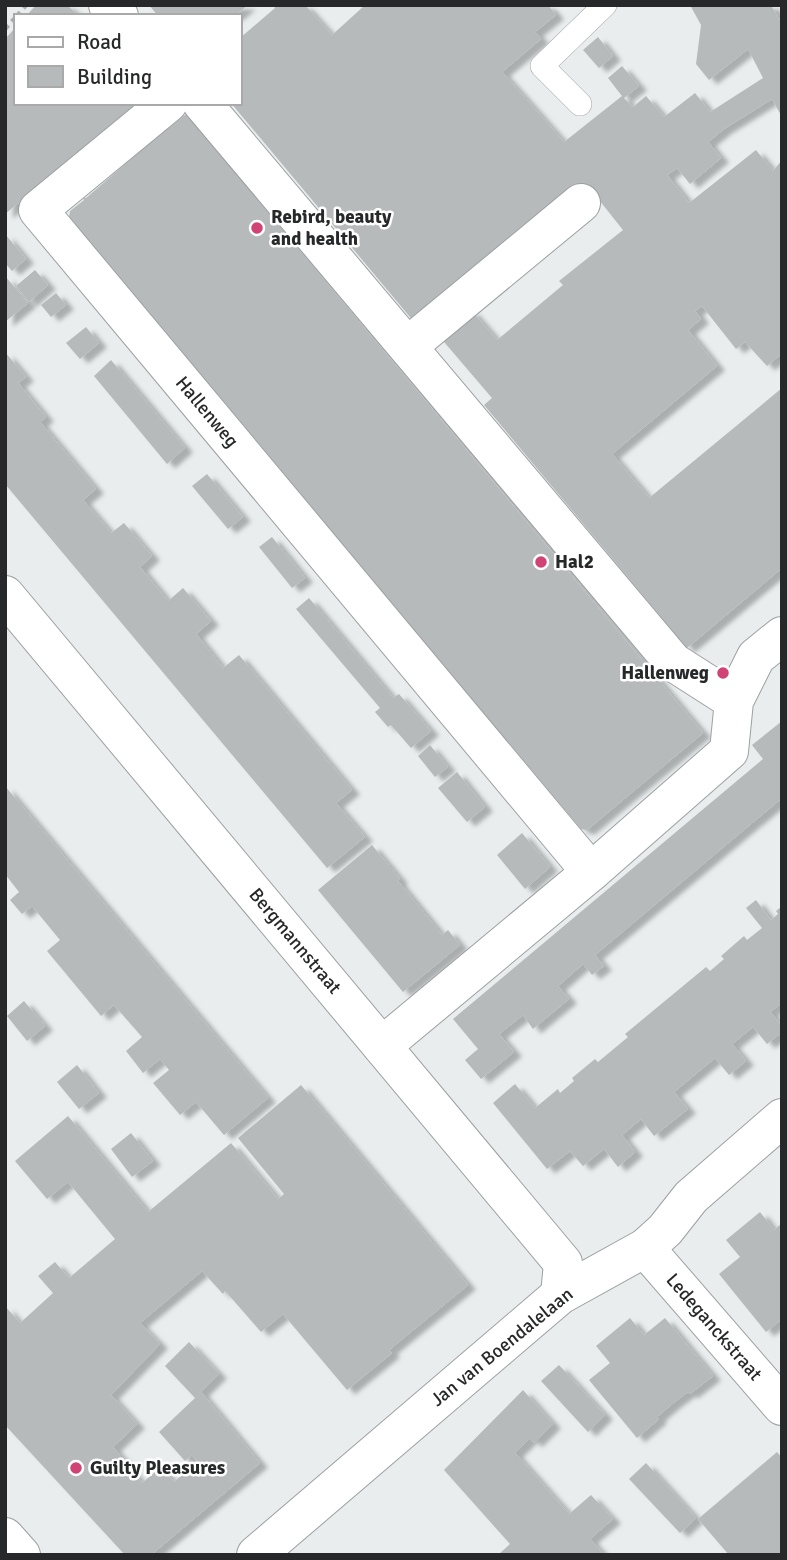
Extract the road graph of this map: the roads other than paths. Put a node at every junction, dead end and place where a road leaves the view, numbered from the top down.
1 (605, 5) edge
2 (580, 104) dead end
3 (166, 105) edge
4 (204, 105) edge
5 (581, 203) dead end
6 (408, 346) junction
7 (5, 595) edge
8 (782, 636) edge
9 (734, 701) junction
10 (591, 872) junction
11 (382, 1046) junction
12 (782, 1118) edge
13 (645, 1248) junction
14 (560, 1295) junction
15 (782, 1406) edge
16 (5, 1537) edge
17 (21, 1555) edge
18 (256, 1555) edge

1 - 2 lane
3 - 10 street, Hallenweg
4 - 6 street
5 - 6 street
6 - 9 street
7 - 11 street, Bergmannstraat
8 - 9 street
9 - 10 street
10 - 11 street
11 - 14 street, Bergmannstraat
12 - 13 street, Jan van Boendalelaan
13 - 14 street, Jan van Boendalelaan
13 - 15 street, Ledeganckstraat
14 - 18 street, Jan van Boendalelaan
16 - 17 street

